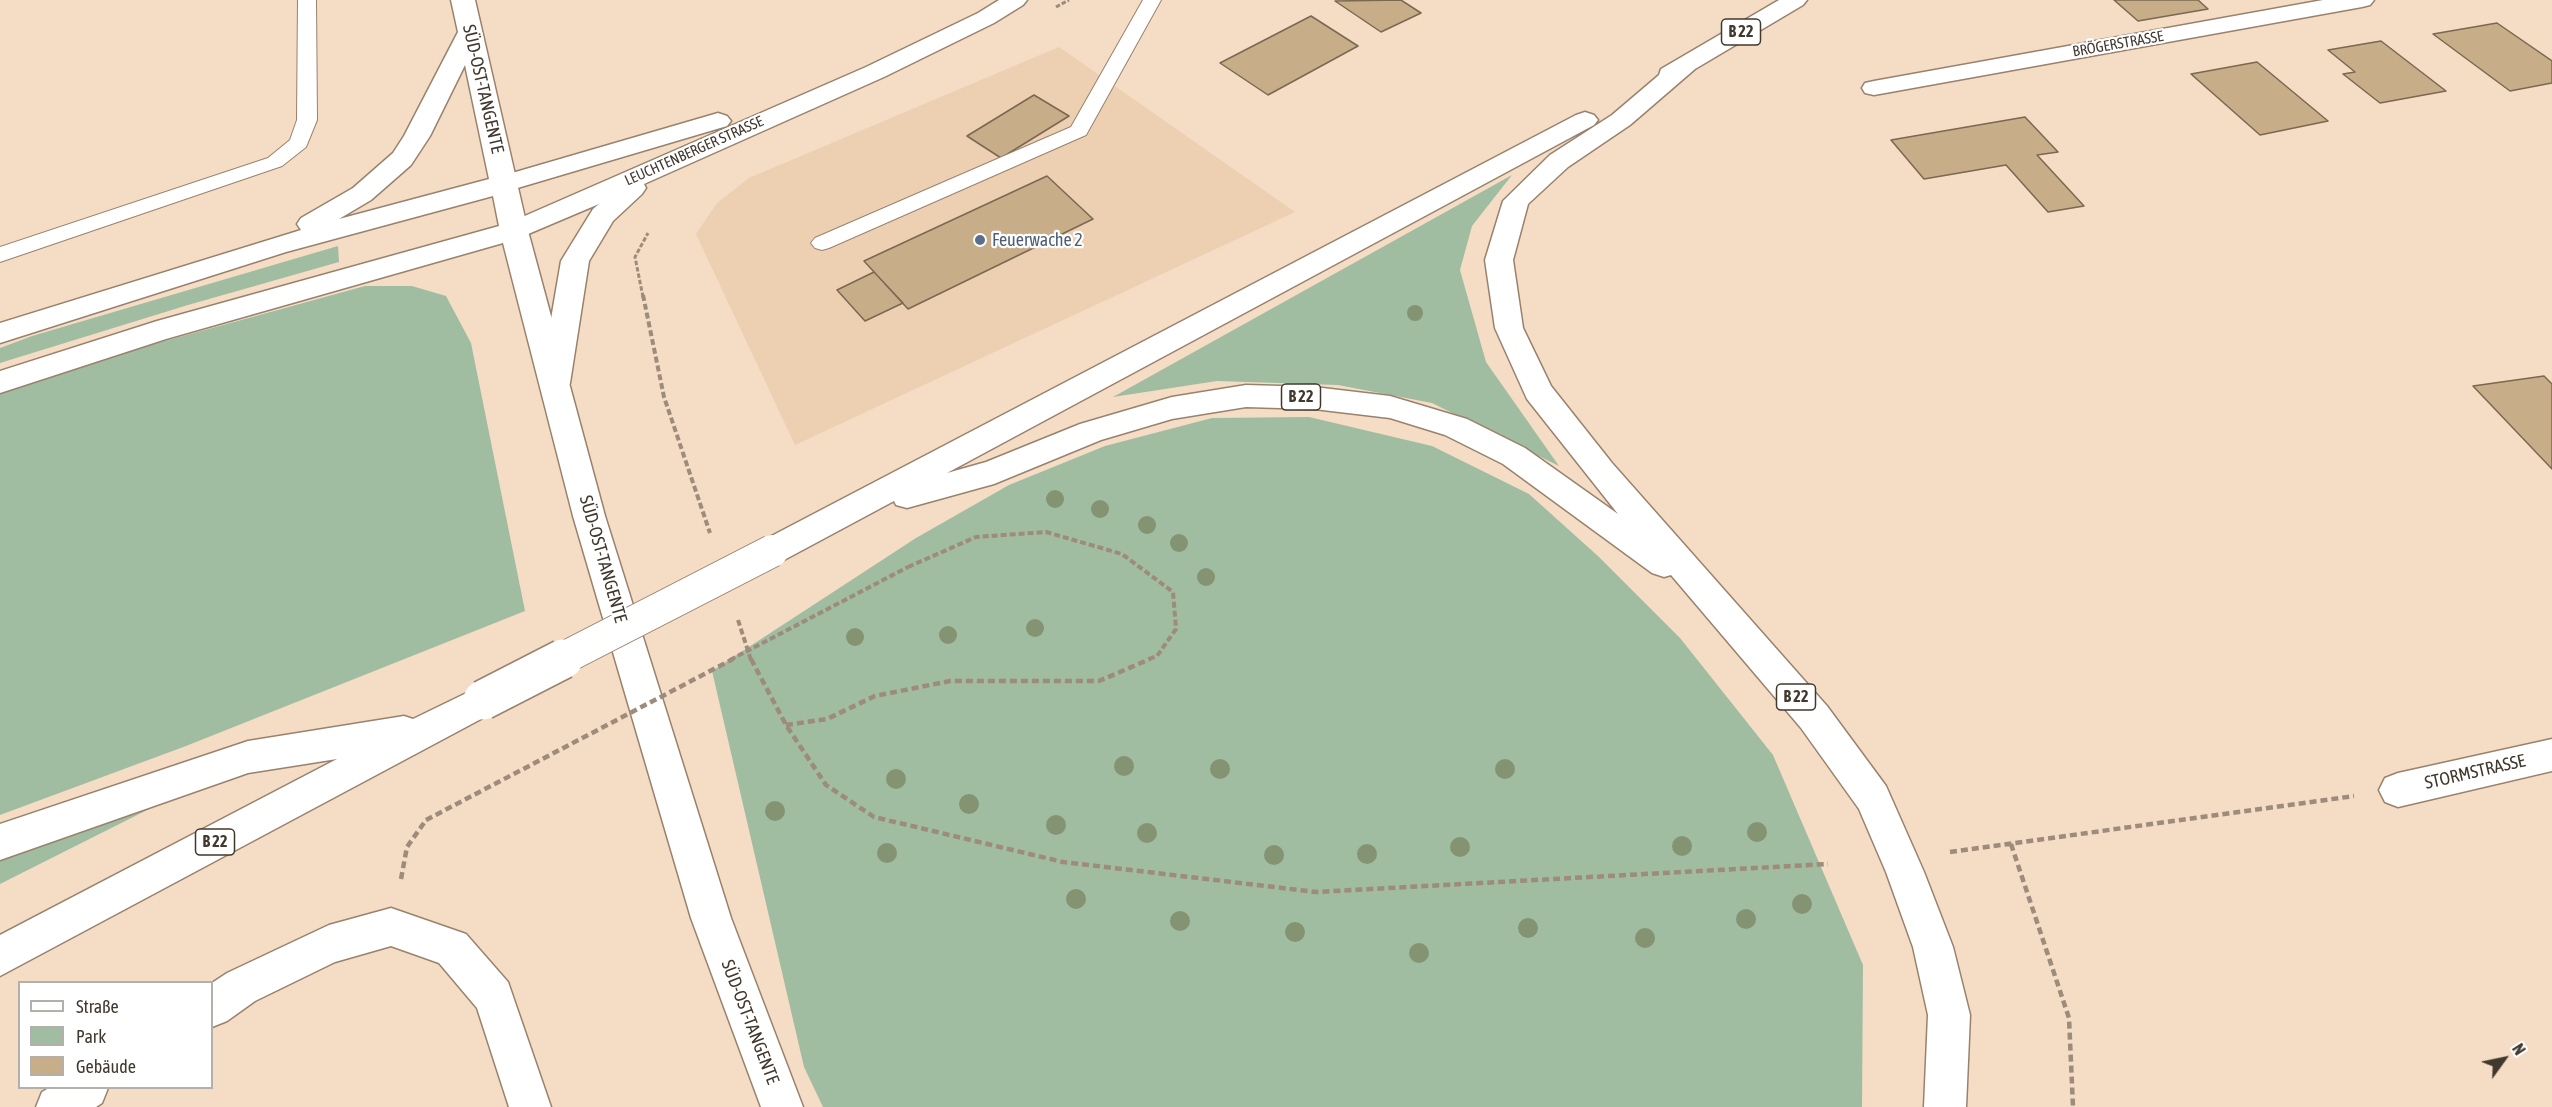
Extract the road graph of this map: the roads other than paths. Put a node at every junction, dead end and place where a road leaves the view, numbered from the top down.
1 (307, 0) edge
2 (463, 0) edge
3 (1015, 0) edge
4 (1152, 0) edge
5 (1795, 0) edge
6 (2362, 0) edge
7 (470, 32) junction
8 (1688, 63) junction
9 (874, 72) junction
10 (1875, 88) dead end
11 (655, 169) junction
12 (504, 184) junction
13 (514, 231) junction
14 (822, 243) dead end
15 (277, 244) junction
16 (0, 255) edge
17 (0, 333) edge
18 (0, 382) edge
19 (555, 383) junction
20 (848, 512) junction
21 (1714, 601) junction
22 (429, 728) junction
23 (2552, 754) edge
24 (2398, 790) road end
25 (0, 842) edge
26 (0, 956) edge
27 (213, 1005) edge
28 (85, 1089) edge
29 (57, 1107) edge
30 (530, 1107) edge
31 (782, 1107) edge
32 (1944, 1107) edge

1 - 16 lane
2 - 7 main road, SÜD-OST-TANGENTE
3 - 9 main road, LEUCHTENBERGER STRASSE
4 - 14 lane
5 - 8 main road, B 22
6 - 10 main road, BRÖGERSTRASSE
7 - 12 main road, SÜD-OST-TANGENTE
7 - 15 main road
8 - 20 main road, B 22
8 - 21 main road, B 22
9 - 11 main road, LEUCHTENBERGER STRASSE
9 - 12 main road, LEUCHTENBERGER STRASSE
11 - 13 main road, LEUCHTENBERGER STRASSE
11 - 19 main road
12 - 13 main road, SÜD-OST-TANGENTE
12 - 15 main road, LEUCHTENBERGER STRASSE
13 - 18 main road, LEUCHTENBERGER STRASSE
13 - 19 main road, SÜD-OST-TANGENTE
15 - 17 main road
19 - 31 main road, SÜD-OST-TANGENTE
20 - 21 main road, B 22
20 - 22 main road, B 22, bridge
21 - 32 main road, B 22
22 - 25 main road
22 - 26 main road, B 22
23 - 24 main road, STORMSTRASSE
27 - 30 main road
28 - 29 main road

